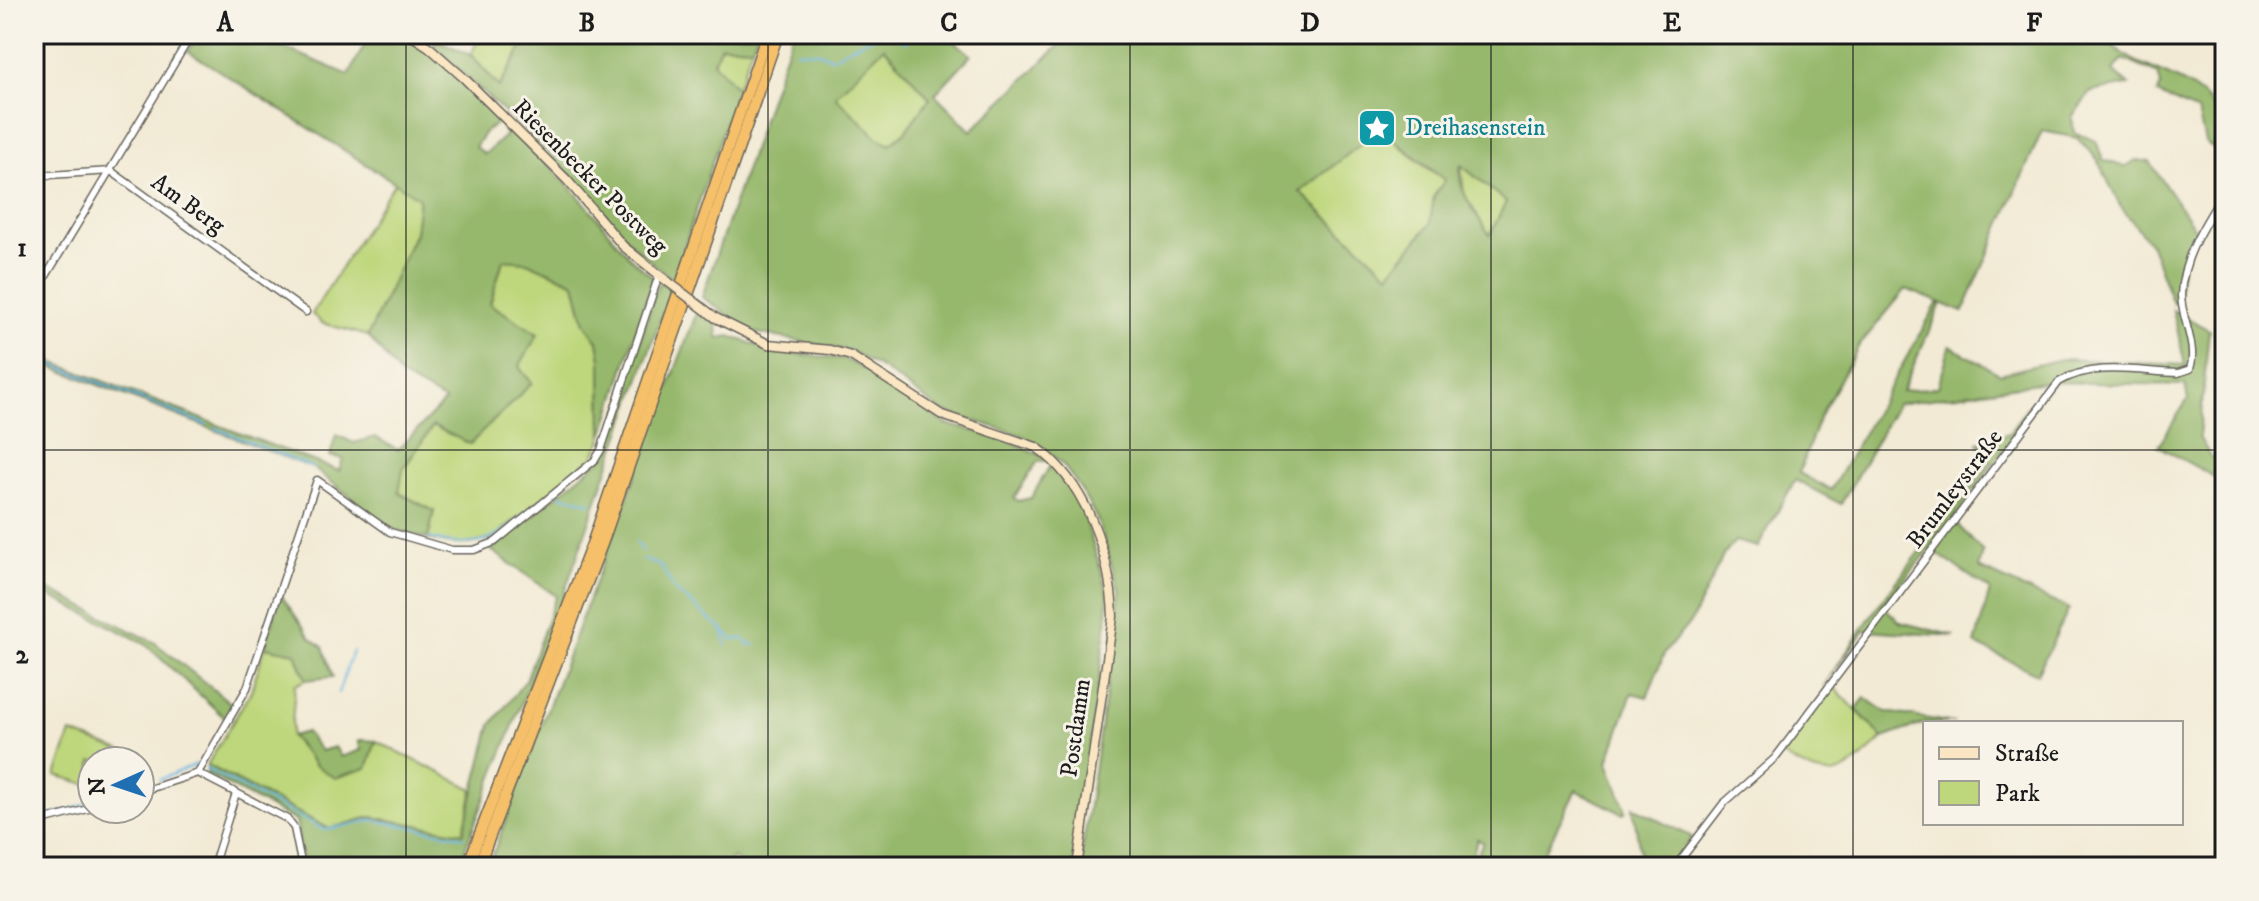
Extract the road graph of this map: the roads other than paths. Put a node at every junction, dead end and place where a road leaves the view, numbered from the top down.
1 (192, 34) edge
2 (409, 34) edge
3 (767, 34) edge
4 (778, 34) edge
5 (111, 171) junction
6 (34, 176) edge
7 (2225, 191) edge
8 (661, 276) junction
9 (34, 296) edge
10 (306, 312) dead end
11 (1112, 595) joint
12 (198, 773) junction
13 (156, 787) edge
14 (236, 793) junction
15 (76, 812) edge
16 (34, 823) edge
17 (213, 867) edge
18 (302, 867) edge
19 (467, 867) edge
20 (478, 867) edge
21 (1077, 867) edge
22 (1675, 867) edge

1 - 5 street
2 - 8 street, Riesenbecker Postweg
3 - 19 highway
4 - 20 highway
5 - 6 street
5 - 9 street
5 - 10 street, Am Berg
7 - 22 street, Brumleystraße
8 - 11 street, Riesenbecker Postweg, bridge
8 - 12 street
11 - 21 street, Postdamm
12 - 13 street
12 - 14 street
14 - 17 street
14 - 18 street
15 - 16 street

